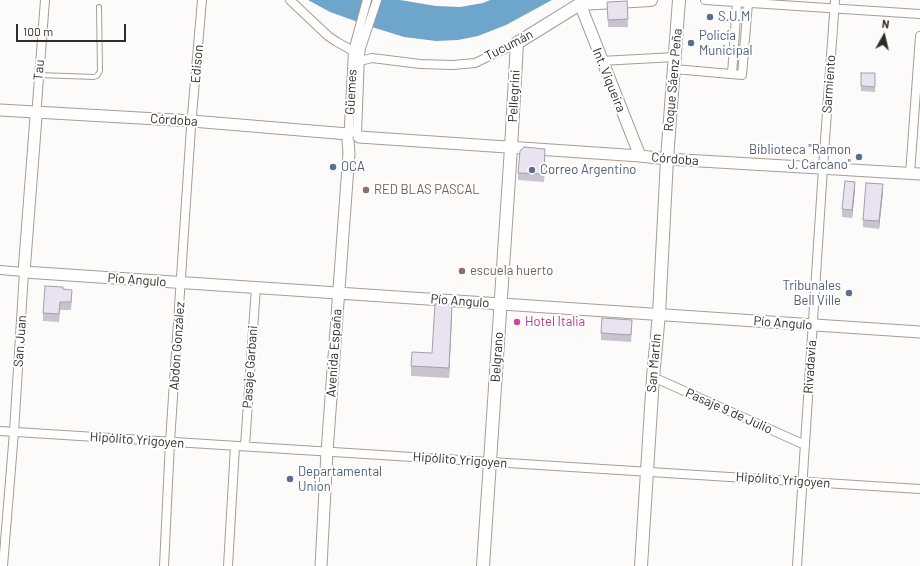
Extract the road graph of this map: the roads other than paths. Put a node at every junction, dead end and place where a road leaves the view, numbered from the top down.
1 (45, 0) edge
2 (202, 0) edge
3 (290, 0) edge
4 (367, 0) edge
5 (377, 0) edge
6 (652, 0) edge
7 (680, 0) edge
8 (705, 0) edge
9 (579, 2) edge
10 (737, 2) junction
11 (748, 3) junction
12 (835, 4) edge
13 (99, 7) dead end
14 (920, 14) edge
15 (920, 36) edge
16 (517, 43) junction
17 (358, 55) junction
18 (675, 57) junction
19 (601, 61) junction
20 (674, 69) junction
21 (732, 74) junction
22 (39, 75) junction
23 (0, 110) edge
24 (0, 114) edge
25 (36, 114) junction
26 (192, 124) junction
27 (352, 137) junction
28 (511, 148) junction
29 (640, 156) junction
30 (666, 159) junction
31 (823, 168) junction
32 (915, 174) edge
33 (0, 270) edge
34 (24, 272) junction
35 (181, 282) junction
36 (256, 287) junction
37 (342, 293) junction
38 (500, 304) junction
39 (659, 314) junction
40 (813, 325) junction
41 (920, 332) edge
42 (653, 377) junction
43 (0, 431) edge
44 (14, 432) junction
45 (170, 442) junction
46 (805, 445) junction
47 (235, 446) junction
48 (245, 446) junction
49 (331, 452) junction
50 (489, 462) junction
51 (646, 471) junction
52 (803, 481) junction
53 (920, 489) edge
54 (4, 512) edge
55 (3, 566) edge
56 (164, 566) edge
57 (228, 566) edge
58 (321, 566) edge
59 (329, 566) edge
60 (483, 566) edge
61 (641, 566) edge
62 (797, 566) edge

1 - 22 street, Tau
2 - 26 street, Edison
3 - 17 street
4 - 17 street
5 - 17 street
6 - 9 main road, Tucumán
7 - 18 main road, Roque Sáenz Peña
8 - 10 street
9 - 16 main road, Tucumán
9 - 19 street, Int. Viqueira
10 - 11 street
10 - 21 street
11 - 12 street
11 - 21 street
12 - 14 street
12 - 31 street, Sarmiento
13 - 22 lane
15 - 32 street
16 - 17 street, Tucumán
16 - 28 main road, Pellegrini
17 - 27 street, Güemes
17 - 27 street, Güemes
18 - 19 street
18 - 20 main road, Roque Sáenz Peña
19 - 29 street, Int. Viqueira
20 - 21 street
20 - 30 main road, Roque Sáenz Peña
22 - 25 street, Tau
23 - 25 street, Córdoba
24 - 25 street, Córdoba
25 - 26 street, Córdoba
25 - 34 street, San Juan
26 - 27 street, Córdoba
26 - 35 street, Abdon González
27 - 28 street, Córdoba
27 - 37 street, Avenida España
28 - 29 street, Córdoba
28 - 38 main road, Belgrano
29 - 30 street, Córdoba
30 - 31 street, Córdoba
30 - 39 main road, San Martín
31 - 32 street, Córdoba
31 - 40 street, Rivadavia
33 - 34 street, Pío Angulo
34 - 35 street, Pío Angulo
34 - 44 street, San Juan
35 - 36 street, Pío Angulo
35 - 45 street, Abdon González
36 - 37 street, Pío Angulo
36 - 48 street, Pasaje Garbani
37 - 38 street, Pío Angulo
37 - 49 street, Avenida España
38 - 39 street, Pío Angulo
38 - 50 main road, Belgrano
39 - 40 street, Pío Angulo
39 - 42 main road, San Martín
40 - 41 street, Pío Angulo
40 - 46 street, Rivadavia
42 - 46 street, Pasaje 9 de Julio
42 - 51 main road, San Martín
43 - 44 street, Hipólito Yrigoyen
44 - 45 street, Hipólito Yrigoyen
44 - 54 street, San Juan
45 - 47 street, Hipólito Yrigoyen
45 - 56 street, Abdon González
46 - 52 street, Rivadavia
47 - 48 street, Hipólito Yrigoyen
47 - 57 street
48 - 49 street, Hipólito Yrigoyen
49 - 50 street, Hipólito Yrigoyen
49 - 58 street, Avenida España
49 - 59 street, Avenida España
50 - 51 street, Hipólito Yrigoyen
50 - 60 main road, Belgrano
51 - 52 street, Hipólito Yrigoyen
51 - 61 main road, San Martín
52 - 53 street, Hipólito Yrigoyen
52 - 62 street, Rivadavia
54 - 55 street, San Juan

